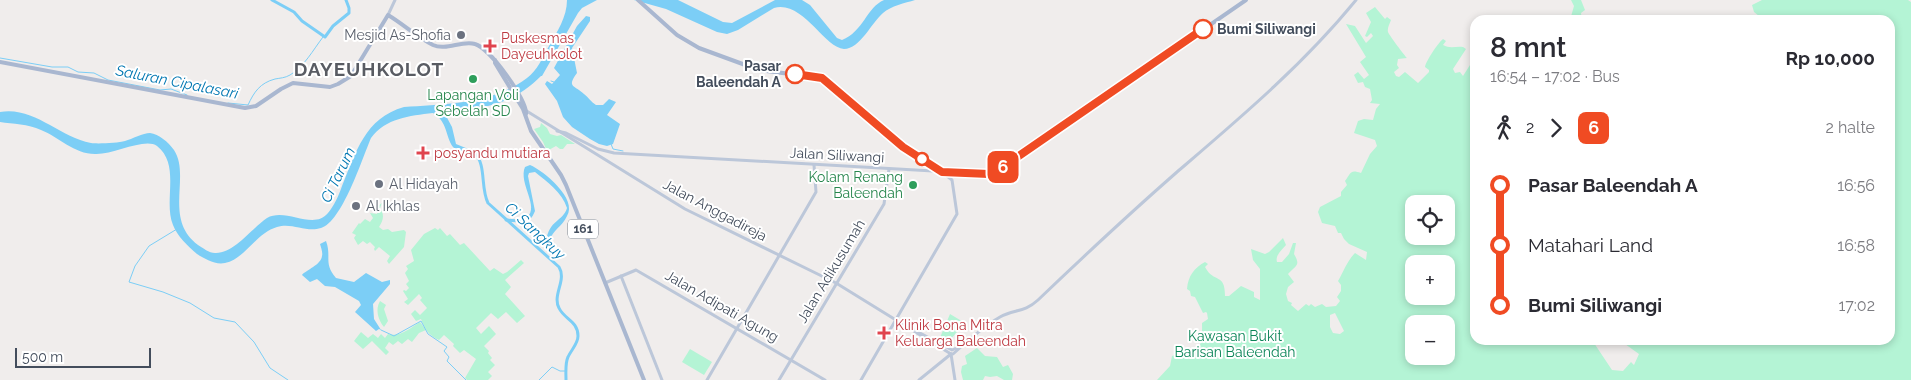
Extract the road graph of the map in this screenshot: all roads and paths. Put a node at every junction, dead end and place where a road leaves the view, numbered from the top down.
1 (395, 0) edge
2 (638, 0) edge
3 (1246, 0) edge
4 (1356, 0) edge
5 (388, 15) junction
6 (0, 62) edge
7 (525, 111) junction
8 (557, 131) junction
9 (929, 164) junction
10 (814, 165) junction
11 (889, 169) junction
12 (928, 171) junction
13 (942, 172) junction
14 (954, 172) junction
15 (952, 180) junction
16 (780, 256) junction
17 (621, 276) junction
18 (605, 283) junction
19 (836, 284) junction
20 (896, 320) junction
21 (737, 329) junction
22 (952, 353) junction
23 (791, 360) junction
24 (644, 380) edge
25 (662, 380) edge
26 (707, 380) edge
27 (779, 380) edge
28 (825, 380) edge
29 (861, 380) edge
30 (919, 380) edge
31 (955, 380) edge

1 - 5 main road
2 - 9 main road
3 - 14 main road, Jalan Siliwangi
4 - 22 main road
5 - 6 main road
5 - 7 main road, 161
7 - 8 main road, Jalan Anggadireja
7 - 18 main road, 161
8 - 10 main road, Jalan Siliwangi
8 - 16 main road, Jalan Anggadireja
9 - 12 main road
9 - 13 main road
10 - 11 main road, Jalan Siliwangi
10 - 16 main road
11 - 12 main road, Jalan Siliwangi
11 - 19 main road, Jalan Adikusumah
12 - 13 main road, Jalan Siliwangi
13 - 14 main road, Jalan Siliwangi
13 - 15 main road
14 - 15 main road
15 - 20 main road
16 - 19 main road, Jalan Anggadireja
16 - 21 main road
17 - 18 main road, Jalan Adipati Agung
17 - 21 main road, Jalan Adipati Agung
17 - 25 main road
18 - 24 main road, 161
19 - 20 main road, Jalan Anggadireja
19 - 23 main road, Jalan Adikusumah
20 - 22 main road, Jalan Anggadireja
20 - 29 main road
21 - 23 main road, Jalan Adipati Agung
21 - 26 main road
22 - 30 main road
22 - 31 main road
23 - 27 main road, Jalan Adikusumah
23 - 28 main road, Jalan Adipati Agung

